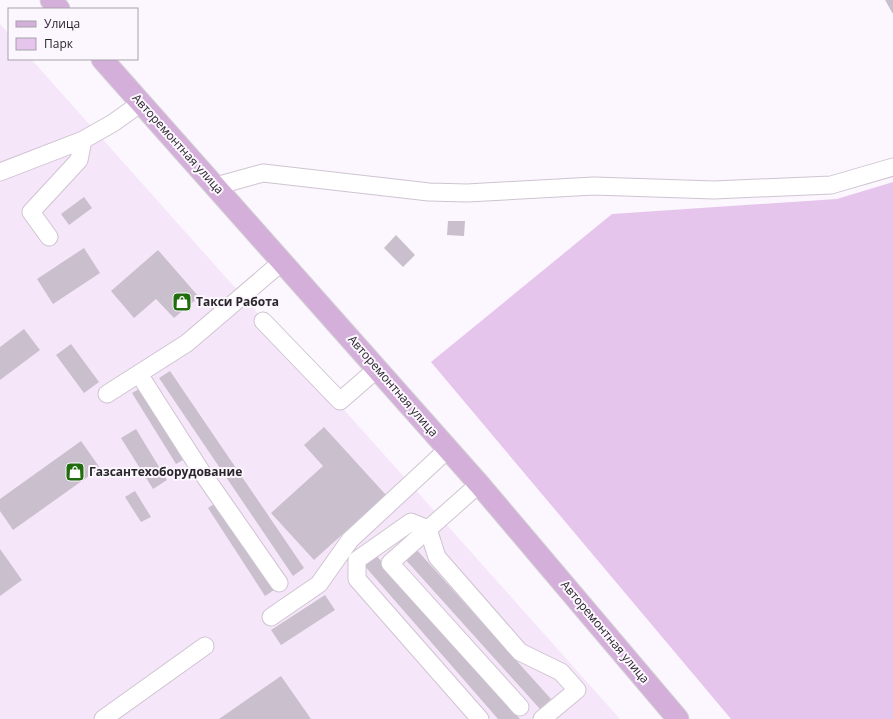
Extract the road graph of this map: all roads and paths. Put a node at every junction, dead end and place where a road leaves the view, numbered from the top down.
1 (51, 0) edge
2 (58, 8) edge
3 (103, 60) edge
4 (141, 103) junction
5 (83, 140) junction
6 (893, 167) edge
7 (0, 172) edge
8 (216, 186) junction
9 (49, 237) dead end
10 (283, 261) junction
11 (263, 321) dead end
12 (378, 368) junction
13 (139, 374) junction
14 (107, 394) dead end
15 (448, 449) junction
16 (480, 484) junction
17 (428, 529) junction
18 (279, 583) dead end
19 (271, 617) dead end
20 (205, 646) dead end
21 (520, 706) dead end
22 (103, 719) edge
23 (480, 719) edge
24 (542, 719) edge
25 (678, 719) edge

1 - 2 main road
3 - 4 main road, Авторемонтная улица
4 - 5 lane
4 - 8 main road, Авторемонтная улица
5 - 7 lane
5 - 9 lane
6 - 8 lane
8 - 10 main road, Авторемонтная улица
10 - 12 main road, Авторемонтная улица
10 - 13 lane
11 - 12 lane
12 - 15 main road, Авторемонтная улица
13 - 14 lane
13 - 18 lane
15 - 16 main road, Авторемонтная улица
15 - 19 lane
16 - 17 lane
16 - 25 main road, Авторемонтная улица
17 - 21 lane
17 - 23 lane
17 - 24 lane
20 - 22 lane

